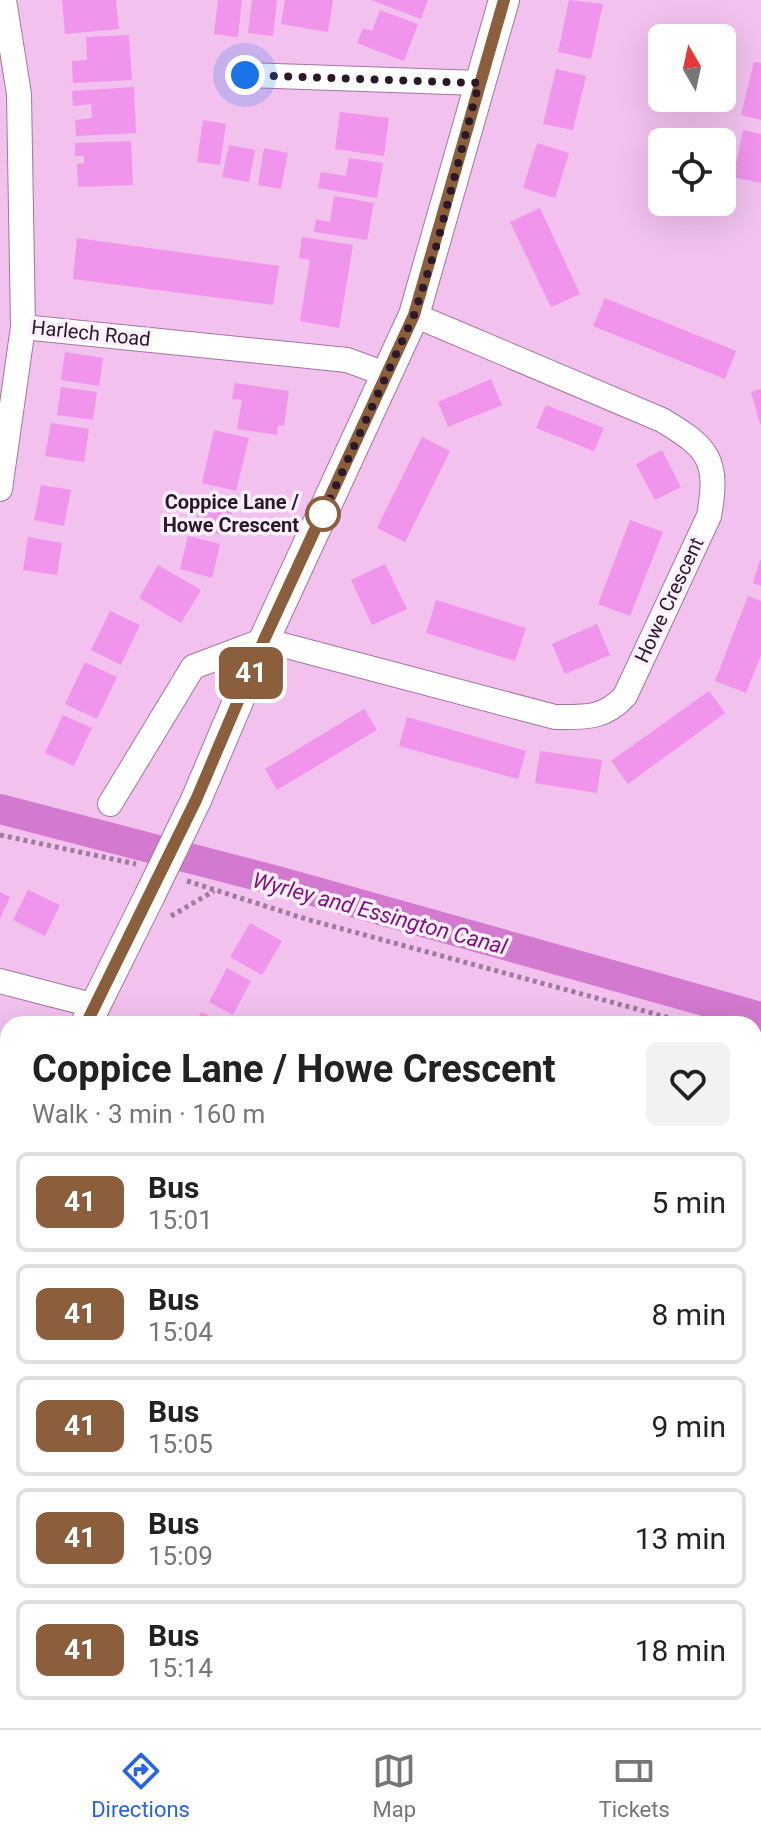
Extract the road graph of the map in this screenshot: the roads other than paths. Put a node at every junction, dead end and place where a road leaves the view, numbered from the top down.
1 (4, 0) edge
2 (504, 0) edge
3 (245, 75) dead end
4 (479, 83) junction
5 (414, 315) junction
6 (23, 327) junction
7 (388, 375) junction
8 (0, 489) edge
9 (264, 640) junction
10 (110, 804) dead end
11 (0, 981) edge
12 (91, 1015) edge

1 - 6 street, Harlech Road
2 - 4 street
3 - 4 street
4 - 5 street
5 - 7 street
5 - 9 street, Howe Crescent
6 - 7 street, Harlech Road
6 - 8 street
7 - 9 street
9 - 10 street
9 - 12 street, bridge
11 - 12 street

